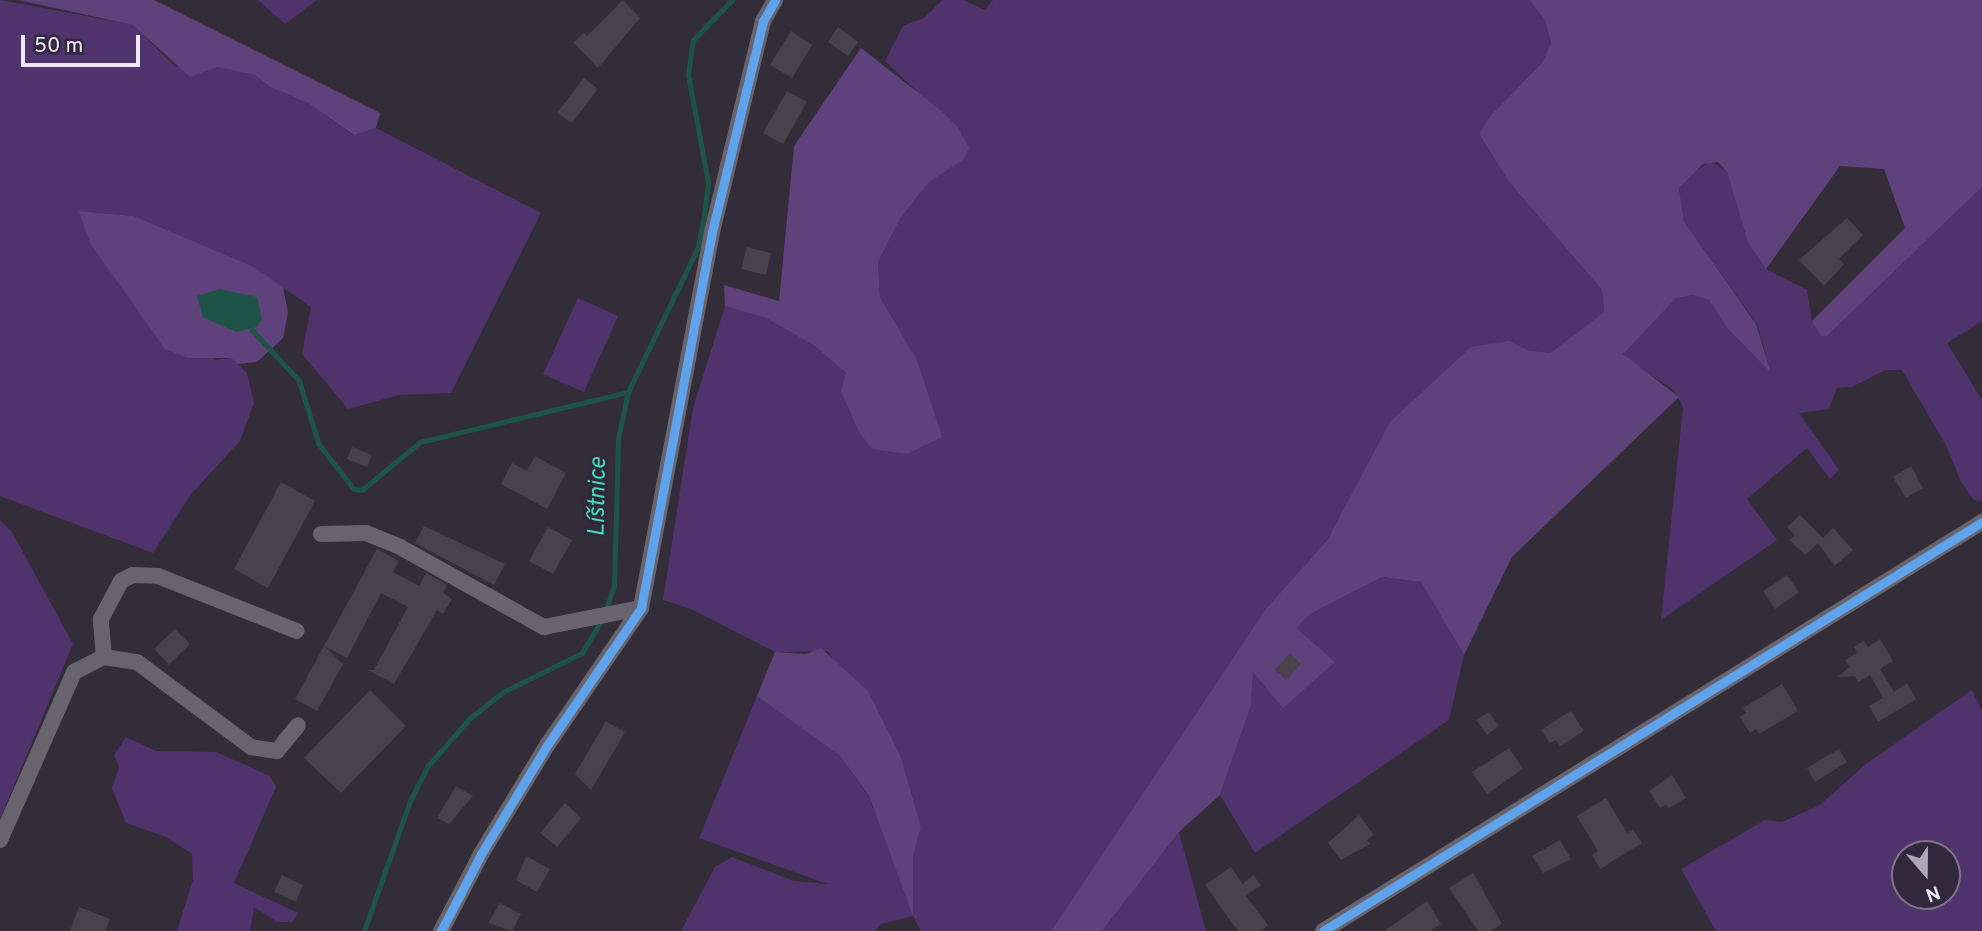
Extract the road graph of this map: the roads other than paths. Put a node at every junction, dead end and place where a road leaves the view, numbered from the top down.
1 (775, 0) edge
2 (1982, 522) edge
3 (321, 534) dead end
4 (641, 608) junction
5 (297, 631) dead end
6 (104, 657) junction
7 (298, 725) dead end
8 (0, 840) edge
9 (441, 931) edge
10 (1323, 931) edge

1 - 4 street
2 - 10 street
3 - 4 street
4 - 9 street
5 - 6 street
6 - 7 street
6 - 8 street

